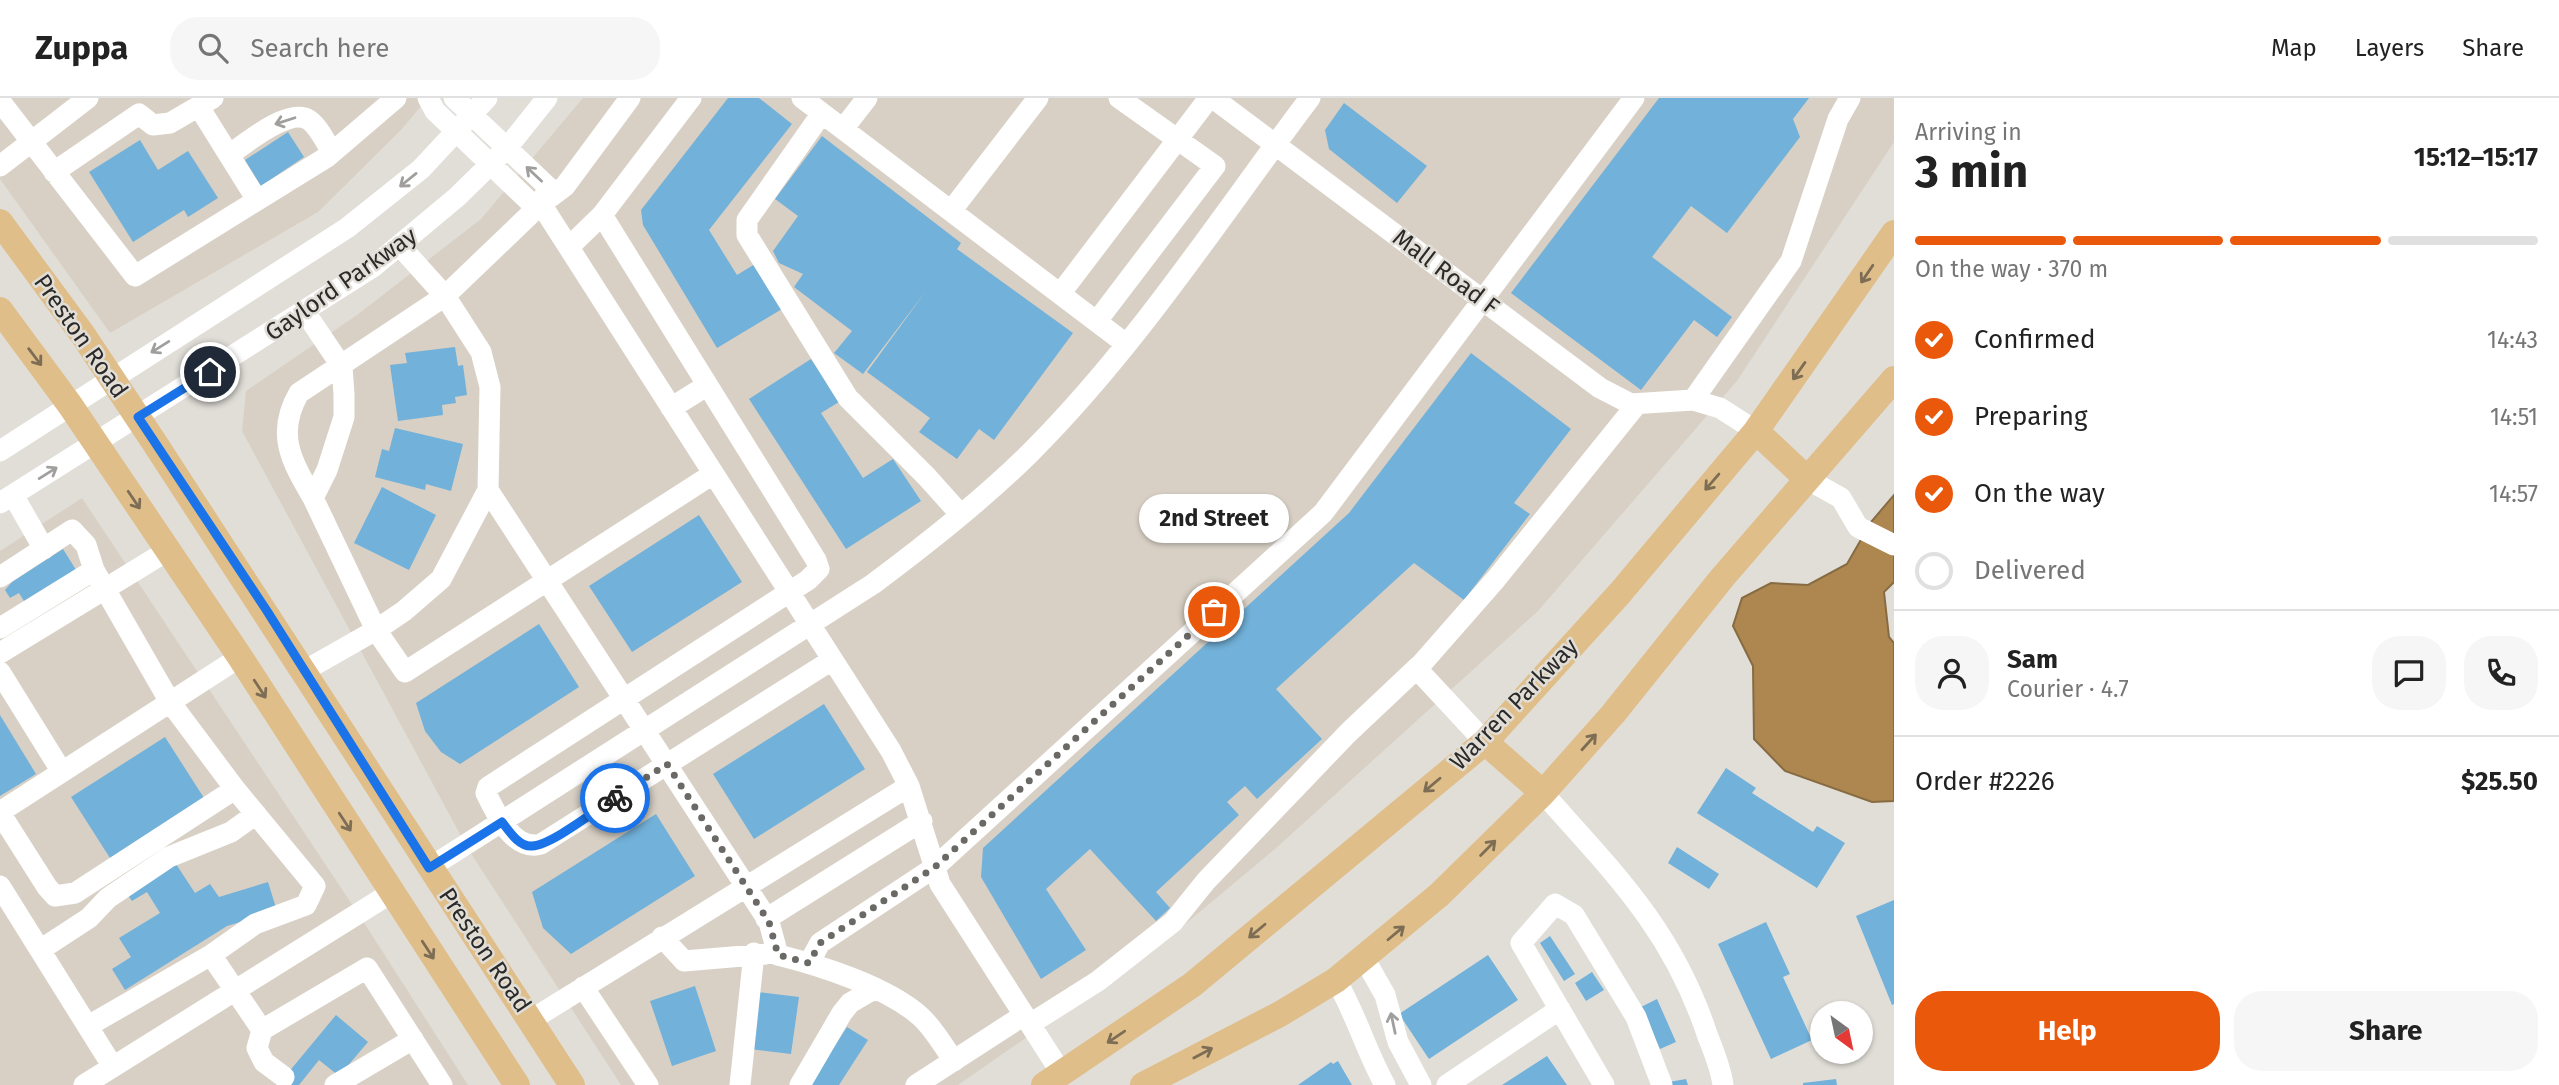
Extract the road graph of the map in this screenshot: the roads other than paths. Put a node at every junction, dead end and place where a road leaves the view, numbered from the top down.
1 (88, 98) edge
2 (396, 98) edge
3 (428, 98) edge
4 (454, 98) edge
5 (486, 98) edge
6 (547, 98) edge
7 (630, 98) edge
8 (691, 98) edge
9 (802, 98) edge
10 (867, 98) edge
11 (1038, 98) edge
12 (1118, 98) edge
13 (1211, 98) edge
14 (1634, 98) edge
15 (1850, 98) edge
16 (1306, 99) edge
17 (0, 101) edge
18 (206, 102) edge
19 (134, 106) edge
20 (822, 113) junction
21 (472, 115) junction
22 (843, 129) junction
23 (456, 132) junction
24 (1177, 141) junction
25 (30, 142) junction
26 (1275, 144) junction
27 (507, 148) junction
28 (332, 152) junction
29 (229, 155) junction
30 (491, 164) junction
31 (0, 166) edge
32 (54, 172) junction
33 (257, 200) junction
34 (541, 204) junction
35 (951, 211) junction
36 (601, 215) junction
37 (0, 222) edge
38 (1894, 233) edge
39 (400, 246) junction
40 (569, 247) junction
41 (1060, 294) junction
42 (445, 296) junction
43 (1481, 298) junction
44 (0, 310) edge
45 (305, 312) junction
46 (1097, 321) junction
47 (1126, 344) junction
48 (342, 367) junction
49 (111, 378) junction
50 (1894, 379) edge
51 (706, 386) junction
52 (1693, 400) junction
53 (1637, 404) junction
54 (70, 405) junction
55 (671, 408) junction
56 (138, 417) junction
57 (1756, 431) junction
58 (96, 443) junction
59 (0, 451) edge
60 (713, 474) junction
61 (1807, 479) junction
62 (488, 490) junction
63 (313, 498) junction
64 (6, 499) edge
65 (961, 515) junction
66 (1894, 545) edge
67 (44, 549) junction
68 (167, 551) junction
69 (94, 570) junction
70 (0, 578) edge
71 (550, 582) junction
72 (106, 588) junction
73 (789, 593) junction
74 (809, 625) junction
75 (0, 628) edge
76 (376, 630) junction
77 (0, 653) edge
78 (240, 657) junction
79 (832, 660) junction
80 (1419, 666) junction
81 (304, 671) junction
82 (0, 672) edge
83 (627, 700) junction
84 (170, 702) junction
85 (646, 730) junction
86 (1485, 742) junction
87 (667, 764) junction
88 (62, 772) junction
89 (909, 786) junction
90 (235, 789) junction
91 (1543, 793) junction
92 (0, 813) edge
93 (256, 814) junction
94 (922, 821) junction
95 (502, 822) junction
96 (935, 867) junction
97 (429, 868) junction
98 (0, 886) edge
99 (744, 886) junction
100 (391, 893) junction
101 (766, 919) junction
102 (662, 937) junction
103 (40, 950) junction
104 (754, 953) junction
105 (211, 955) junction
106 (778, 955) junction
107 (1364, 958) junction
108 (809, 963) junction
109 (1336, 980) junction
110 (583, 987) junction
111 (874, 989) junction
112 (234, 991) junction
113 (1560, 1009) junction
114 (1027, 1019) junction
115 (531, 1020) junction
116 (88, 1026) junction
117 (262, 1031) junction
118 (413, 1039) junction
119 (954, 1061) junction
120 (113, 1067) junction
121 (284, 1077) dead end
122 (1059, 1081) edge
123 (84, 1085) edge
124 (335, 1085) edge
125 (442, 1085) edge
126 (517, 1085) edge
127 (572, 1085) edge
128 (648, 1085) edge
129 (740, 1085) edge
130 (800, 1085) edge
131 (916, 1085) edge
132 (1143, 1085) edge
133 (1385, 1085) edge
134 (1421, 1085) edge
135 (1447, 1085) edge
136 (1604, 1085) edge
137 (1662, 1085) edge
138 (1723, 1085) edge

1 - 25 street
2 - 28 street
3 - 23 street
4 - 21 street
5 - 21 street, Gaylord Parkway
6 - 27 street, Gaylord Parkway
7 - 34 street
8 - 36 street
9 - 20 street
10 - 22 street
11 - 35 street
12 - 24 street
13 - 24 street
13 - 26 street, Mall Road F
14 - 43 street
15 - 52 street
16 - 26 street
17 - 25 street
18 - 19 street
18 - 29 street
19 - 32 street
20 - 22 street
20 - 65 street
21 - 23 street, Gaylord Parkway
21 - 27 street
22 - 35 street
23 - 30 street
23 -> 49 street, Gaylord Parkway
24 - 41 street
24 - 46 street
25 - 31 street
25 - 32 street
26 - 43 street, Mall Road F
26 - 47 street
27 - 30 street, Gaylord Parkway
34 -> 27 street
28 -> 29 street
28 - 33 street
29 - 33 street
30 - 34 street
30 - 39 street, Gaylord Parkway
32 - 33 street
34 - 40 street
34 - 42 street
35 - 41 street
36 - 40 street
36 - 51 street
37 - 49 main road, Preston Road
38 -> 57 main road, Warren Parkway
39 - 42 street
39 - 45 street, Gaylord Parkway
40 - 55 street
41 - 46 street
42 - 48 street
42 - 62 street
43 - 53 street, Mall Road F
43 - 96 street
44 -> 54 main road, Preston Road
45 - 48 street
45 - 56 street, Gaylord Parkway
46 - 47 street
47 - 65 street
48 - 63 street
48 - 63 street
49 - 54 street, Gaylord Parkway
49 - 56 main road, Preston Road
50 - 61 main road
51 - 55 street
51 - 73 street
52 - 53 street, Mall Road F
52 - 57 street
53 - 80 street
54 - 58 main road, Preston Road
54 - 59 street, Gaylord Parkway
55 - 60 street
56 - 58 street, Gaylord Parkway
56 - 81 main road, Preston Road
57 - 61 main road
57 -> 86 main road, Warren Parkway
64 -> 58 street, Gaylord Parkway
58 -> 68 main road, Preston Road
60 - 71 street
60 - 73 street
61 - 66 street
91 -> 61 main road
62 - 71 street
62 - 76 street
63 - 76 street
64 - 67 street
65 - 74 street
67 - 69 street
67 - 70 street
68 - 72 street
68 - 78 main road, Preston Road
69 - 72 street
69 - 75 street
71 - 76 street
71 - 83 street
72 - 77 street
72 - 84 street
73 - 74 street
73 - 83 street
74 - 79 street
74 - 85 street
76 - 81 street
78 - 84 street
78 -> 100 main road, Preston Road
79 - 87 street
79 - 89 street
80 - 86 street
80 - 114 street
81 - 97 main road, Preston Road
82 - 88 street
83 - 85 street
83 - 95 street
84 - 88 street
84 - 90 street
85 - 87 street
85 - 95 street
86 - 91 main road
86 -> 122 main road, Warren Parkway
87 - 95 street
87 - 99 street
88 - 92 street
89 - 94 street
89 - 99 street
90 - 92 street
90 - 93 street
107 -> 91 main road
91 - 138 street
93 - 103 street
93 - 105 street
94 - 96 street
94 - 101 street
95 - 97 street
96 - 108 street
96 - 114 street
97 - 100 main road
97 - 115 main road, Preston Road
98 - 103 street
99 - 101 street
99 - 102 street
100 - 112 street
100 -> 126 main road, Preston Road
101 - 106 street
102 - 104 street
102 - 110 street
103 - 116 street
104 - 106 street
104 - 129 street
105 - 112 street
105 - 116 street
106 - 108 street
107 - 109 main road
134 -> 107 street
108 - 111 street
132 -> 109 main road
109 - 133 street
110 - 115 street
110 - 128 street
111 - 119 street
111 - 130 street
112 - 117 street
112 - 120 street
113 - 135 street
113 - 136 street
113 - 137 street
114 - 119 street
114 - 122 street
115 - 127 main road, Preston Road
116 - 120 street
117 - 118 street
117 - 121 street
118 - 124 street
118 - 125 street
119 - 131 street
120 - 123 street

